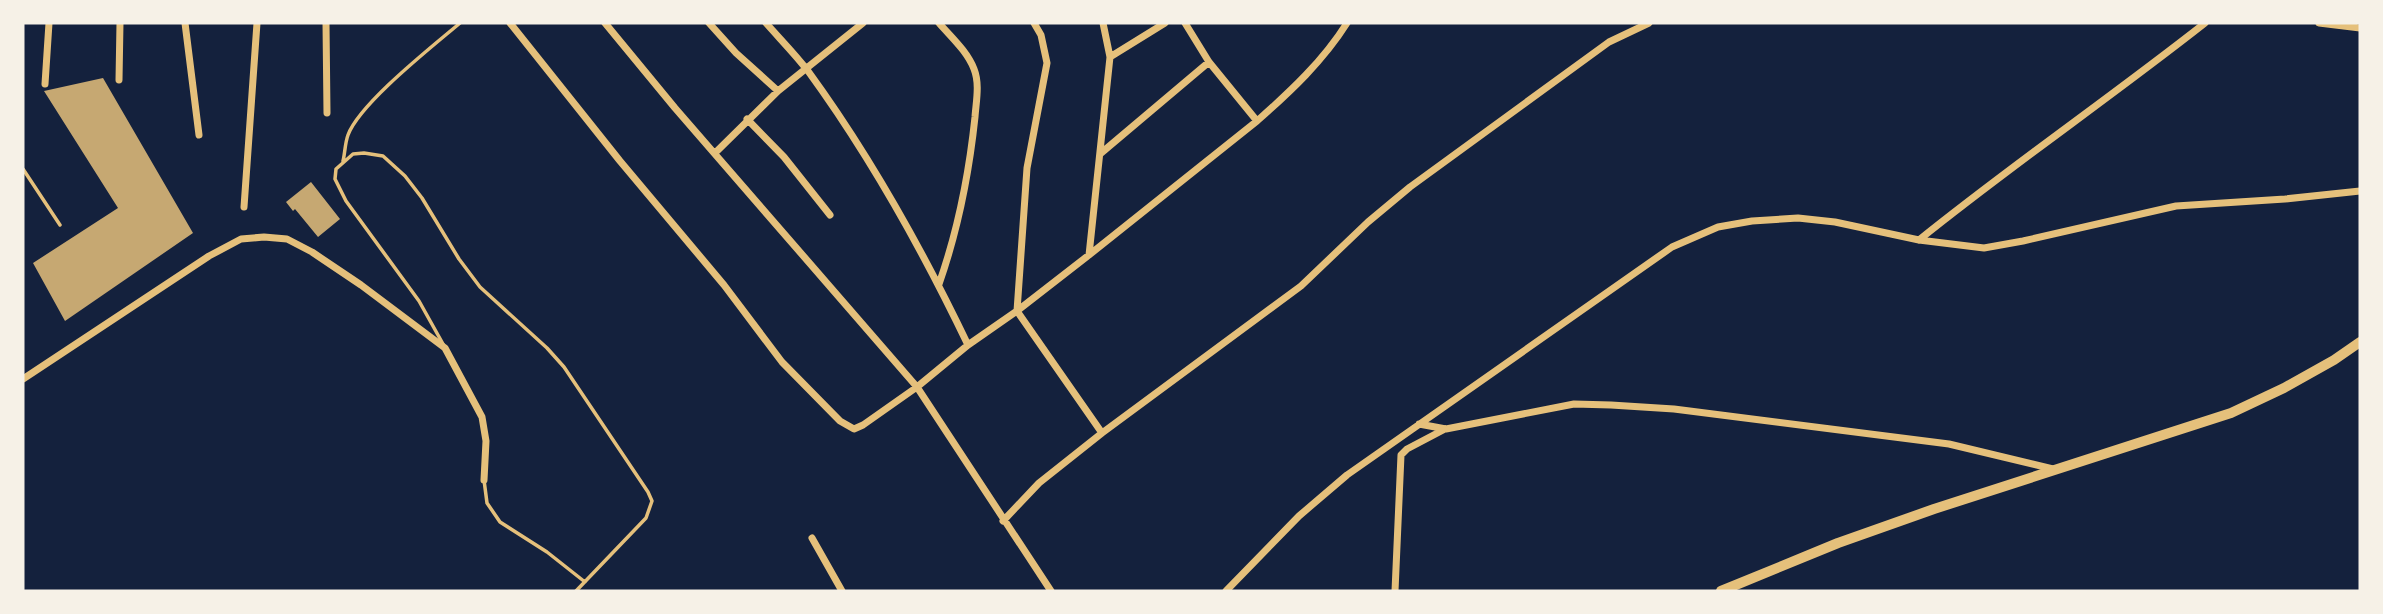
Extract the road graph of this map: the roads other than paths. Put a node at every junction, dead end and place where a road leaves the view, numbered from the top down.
1 (49, 23) edge
2 (120, 23) edge
3 (185, 23) edge
4 (257, 23) edge
5 (326, 23) edge
6 (460, 23) edge
7 (510, 23) edge
8 (605, 23) edge
9 (709, 23) edge
10 (766, 23) edge
11 (863, 23) edge
12 (939, 23) edge
13 (1034, 23) edge
14 (1103, 23) edge
15 (1165, 23) edge
16 (1185, 23) edge
17 (1347, 23) edge
18 (1649, 23) edge
19 (2205, 23) edge
20 (2319, 23) edge
21 (2360, 28) edge
22 (1110, 57) junction
23 (1209, 62) junction
24 (807, 69) junction
25 (120, 80) dead end
26 (45, 84) dead end
27 (778, 91) junction
28 (327, 113) dead end
29 (747, 119) junction
30 (1257, 121) junction
31 (199, 135) dead end
32 (715, 153) junction
33 (1100, 154) junction
34 (343, 161) junction
35 (23, 169) edge
36 (2360, 191) edge
37 (244, 207) dead end
38 (830, 215) dead end
39 (60, 225) dead end
40 (1919, 240) junction
41 (1089, 256) junction
42 (939, 284) junction
43 (1017, 311) junction
44 (2360, 342) edge
45 (968, 345) junction
46 (445, 348) junction
47 (23, 379) edge
48 (917, 387) junction
49 (1418, 424) junction
50 (1446, 429) junction
51 (1102, 433) junction
52 (2057, 470) junction
53 (484, 480) joint
54 (1003, 521) junction
55 (812, 538) dead end
56 (585, 582) junction
57 (576, 591) edge
58 (842, 591) edge
59 (1051, 591) edge
60 (1226, 591) edge
61 (1395, 591) edge
62 (1721, 591) edge

1 - 26 street
2 - 25 street
3 - 31 street
4 - 37 street
5 - 28 street
6 - 34 lane
7 - 48 street
8 - 32 street
9 - 27 street
10 - 24 street
11 - 24 street
12 - 42 street
13 - 43 street
14 - 22 street
15 - 22 street
16 - 23 street
17 - 30 street
18 - 51 street
19 - 40 street
20 - 21 street
22 - 33 street
23 - 30 street
23 - 33 street
24 - 27 street
24 - 42 street
27 - 29 street
29 - 32 street
29 - 38 street
30 - 41 street
32 - 48 street
33 - 41 street
34 - 46 lane
34 - 56 lane
35 - 39 lane
36 - 40 street
40 - 49 street
41 - 43 street
42 - 45 street
43 - 45 street
43 - 51 street
44 - 52 street
45 - 48 street
46 - 47 street
46 - 53 street
48 - 54 street
49 - 50 street
49 - 60 street
50 - 52 street
50 - 61 street
51 - 54 street
52 - 62 street
53 - 56 lane
54 - 59 street
55 - 58 street
56 - 57 lane

